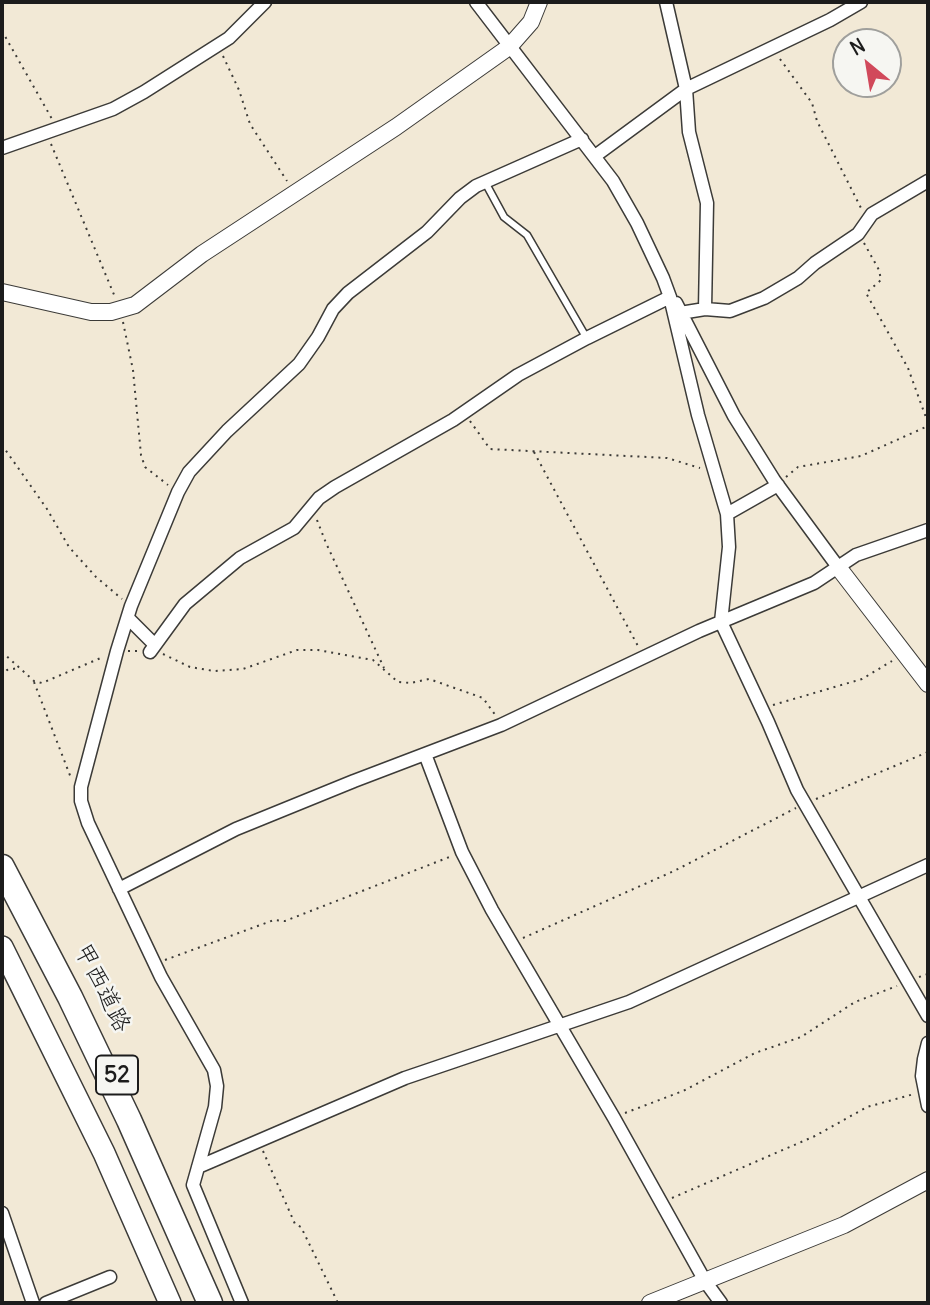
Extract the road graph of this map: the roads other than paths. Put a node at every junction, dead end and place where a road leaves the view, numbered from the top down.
1 (265, 2) edge
2 (476, 2) edge
3 (539, 2) edge
4 (666, 2) edge
5 (861, 2) edge
6 (509, 47) junction
7 (686, 89) junction
8 (582, 139) junction
9 (2, 148) edge
10 (595, 156) junction
11 (928, 181) edge
12 (485, 182) junction
13 (663, 278) junction
14 (2, 292) edge
15 (670, 298) junction
16 (705, 309) junction
17 (678, 314) junction
18 (587, 338) junction
19 (778, 485) junction
20 (727, 514) junction
21 (928, 530) edge
22 (838, 567) junction
23 (130, 612) junction
24 (720, 622) junction
25 (928, 684) edge
26 (425, 754) junction
27 (2, 853) edge
28 (928, 865) edge
29 (2, 867) edge
30 (2, 887) edge
31 (119, 889) junction
32 (858, 897) junction
33 (2, 947) edge
34 (928, 1016) edge
35 (561, 1026) junction
36 (928, 1043) edge
37 (926, 1061) edge
38 (928, 1106) edge
39 (198, 1167) junction
40 (928, 1180) edge
41 (2, 1213) edge
42 (110, 1277) dead end
43 (705, 1281) junction
44 (33, 1303) edge
45 (46, 1303) edge
46 (170, 1303) edge
47 (200, 1303) edge
48 (210, 1303) edge
49 (219, 1303) edge
50 (242, 1303) edge
51 (650, 1303) edge
52 (721, 1303) edge

1 - 9 street
2 - 6 street
3 - 6 street
4 - 7 street
5 - 7 street
6 - 8 street
6 - 14 street
7 - 10 street
7 - 16 street
8 - 10 street
8 - 12 street
10 - 13 street
11 - 16 street
12 - 18 lane
12 - 23 street
13 - 15 street
13 - 17 street
15 - 17 street
15 - 18 street
16 - 17 street
17 - 19 street
17 - 20 street
18 - 23 street
19 - 20 street
19 - 22 street
20 - 24 street
21 - 22 street
22 - 24 street
22 - 25 street
23 - 31 street
24 - 26 street
24 - 32 street
26 - 31 street
26 - 35 street
27 - 49 highway, 甲西道路 / 52
28 - 32 street
29 - 48 highway
30 - 47 highway
31 - 39 street
32 - 34 street
32 - 35 street
33 - 46 highway, 52
35 - 39 street
35 - 43 street
36 - 37 street
37 - 38 street
39 - 50 street
40 - 43 street
41 - 44 street
42 - 45 street
43 - 51 street
43 - 52 street

